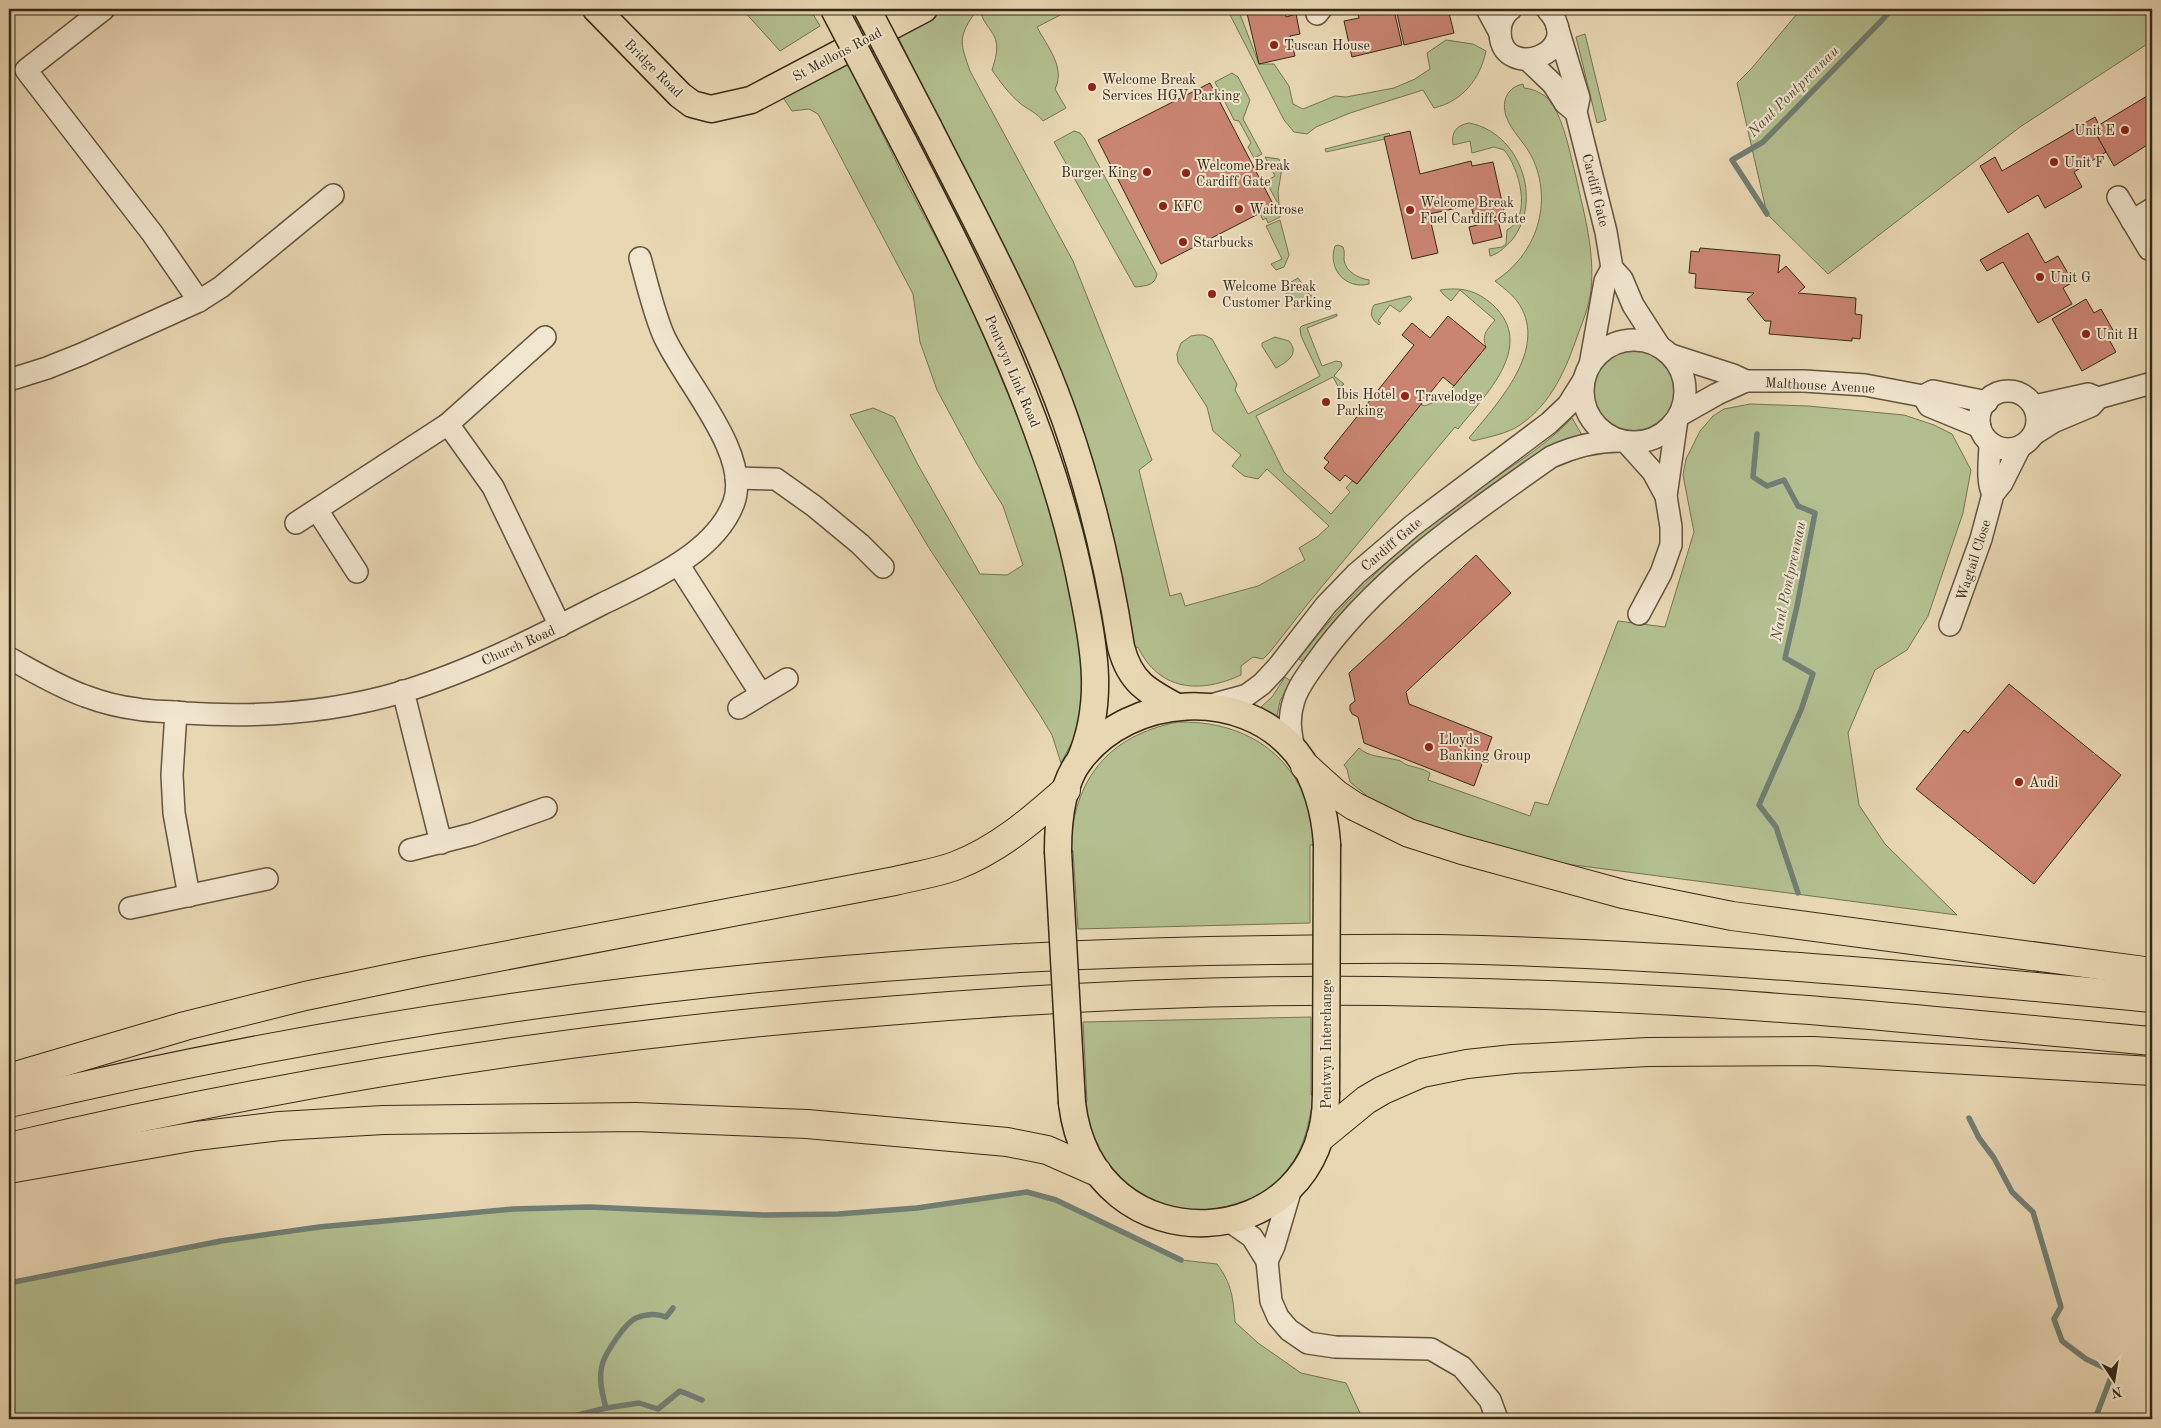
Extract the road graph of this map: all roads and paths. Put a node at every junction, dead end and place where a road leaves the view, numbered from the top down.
1 (104, 9) edge
2 (596, 9) edge
3 (834, 9) edge
4 (867, 9) edge
5 (924, 9) edge
6 (1486, 9) edge
7 (1511, 9) edge
8 (1556, 17) edge
9 (1500, 33) junction
10 (1528, 60) junction
11 (751, 100) joint
12 (1576, 112) junction
13 (333, 195) dead end
14 (2118, 197) dead end
15 (2152, 209) edge
16 (2132, 221) junction
17 (2149, 249) dead end
18 (640, 258) dead end
19 (1612, 268) junction
20 (199, 300) junction
21 (545, 337) dead end
22 (1665, 351) junction
23 (1586, 373) junction
24 (9, 380) edge
25 (1746, 381) junction
26 (2152, 383) edge
27 (1923, 396) junction
28 (2098, 398) junction
29 (1987, 402) junction
30 (2034, 406) junction
31 (1679, 417) junction
32 (448, 424) junction
33 (1985, 435) junction
34 (2027, 441) junction
35 (1623, 442) junction
36 (736, 478) junction
37 (1993, 494) junction
38 (1666, 496) junction
39 (316, 510) junction
40 (296, 523) dead end
41 (678, 564) junction
42 (883, 567) dead end
43 (357, 572) dead end
44 (1639, 614) dead end
45 (1950, 625) dead end
46 (560, 626) junction
47 (9, 658) edge
48 (787, 679) dead end
49 (403, 692) junction
50 (761, 694) junction
51 (1177, 707) junction
52 (1205, 707) junction
53 (739, 708) dead end
54 (176, 712) junction
55 (1300, 759) junction
56 (1080, 760) junction
57 (1066, 790) junction
58 (546, 808) dead end
59 (442, 843) junction
60 (410, 850) dead end
61 (267, 879) dead end
62 (189, 896) junction
63 (130, 908) dead end
64 (2152, 972) edge
65 (2152, 998) edge
66 (2152, 1041) edge
67 (2152, 1071) edge
68 (9, 1078) edge
69 (9, 1103) edge
70 (1321, 1137) junction
71 (9, 1147) edge
72 (9, 1169) edge
73 (1097, 1172) junction
74 (1292, 1185) junction
75 (1229, 1221) junction
76 (1267, 1261) junction
77 (1497, 1419) edge

1 - 20 street
2 - 11 main road, Bridge Road
3 - 56 main road, Pentwyn Link Road, bridge
4 - 51 main road, Pentwyn Link Road, bridge
5 - 11 main road, St Mellons Road
6 - 9 street, Cardiff Gate
7 - 9 street
8 - 10 street, Cardiff Gate
8 - 12 street, Cardiff Gate
9 - 10 street, Cardiff Gate
10 - 12 street, Cardiff Gate
12 - 19 street, Cardiff Gate
13 - 20 street
14 - 16 street
15 - 16 street
16 - 17 street
18 - 36 street, Church Road
19 - 22 street, Cardiff Gate
19 - 23 street, Cardiff Gate
20 - 24 street
21 - 32 street
22 - 23 street, Cardiff Gate
22 - 25 street, Malthouse Avenue
22 - 31 street, Cardiff Gate
23 - 35 street, Cardiff Gate
23 - 52 street, Cardiff Gate
25 - 27 street, Malthouse Avenue
25 - 31 street, Malthouse Avenue
26 - 28 street
27 - 29 street, Malthouse Avenue
27 - 33 street, Malthouse Avenue
28 - 30 street
28 - 34 street
29 - 30 street
29 - 33 street
30 - 34 street
31 - 35 street, Cardiff Gate
31 - 38 street
32 - 39 street
32 - 46 street
33 - 34 street, Malthouse Avenue
33 - 37 street, Wagtail Close
34 - 37 street, Wagtail Close
35 - 38 street
35 - 55 street, Cardiff Gate
36 - 41 street, Church Road
36 - 42 street
37 - 45 street, Wagtail Close
38 - 44 street
39 - 40 street
39 - 43 street
41 - 46 street, Church Road
41 - 50 street
46 - 49 street, Church Road
47 - 54 street, Church Road
48 - 50 street
49 - 54 street, Church Road
49 - 59 street
50 - 53 street
51 - 52 main road, Pentwyn Interchange
51 - 56 main road, Pentwyn Interchange
52 - 55 main road, Pentwyn Interchange
54 - 62 street
55 - 64 highway
55 - 70 main road, Pentwyn Interchange, bridge
56 - 57 main road, Pentwyn Interchange
57 - 68 highway
57 - 73 main road, Pentwyn Interchange, bridge
58 - 59 street
59 - 60 street
61 - 62 street
62 - 63 street
65 - 69 highway
66 - 71 highway
67 - 70 highway
70 - 74 main road, Pentwyn Interchange
72 - 73 highway
73 - 75 main road, Pentwyn Interchange
74 - 75 main road, Pentwyn Interchange
74 - 76 street
75 - 76 street
76 - 77 street

